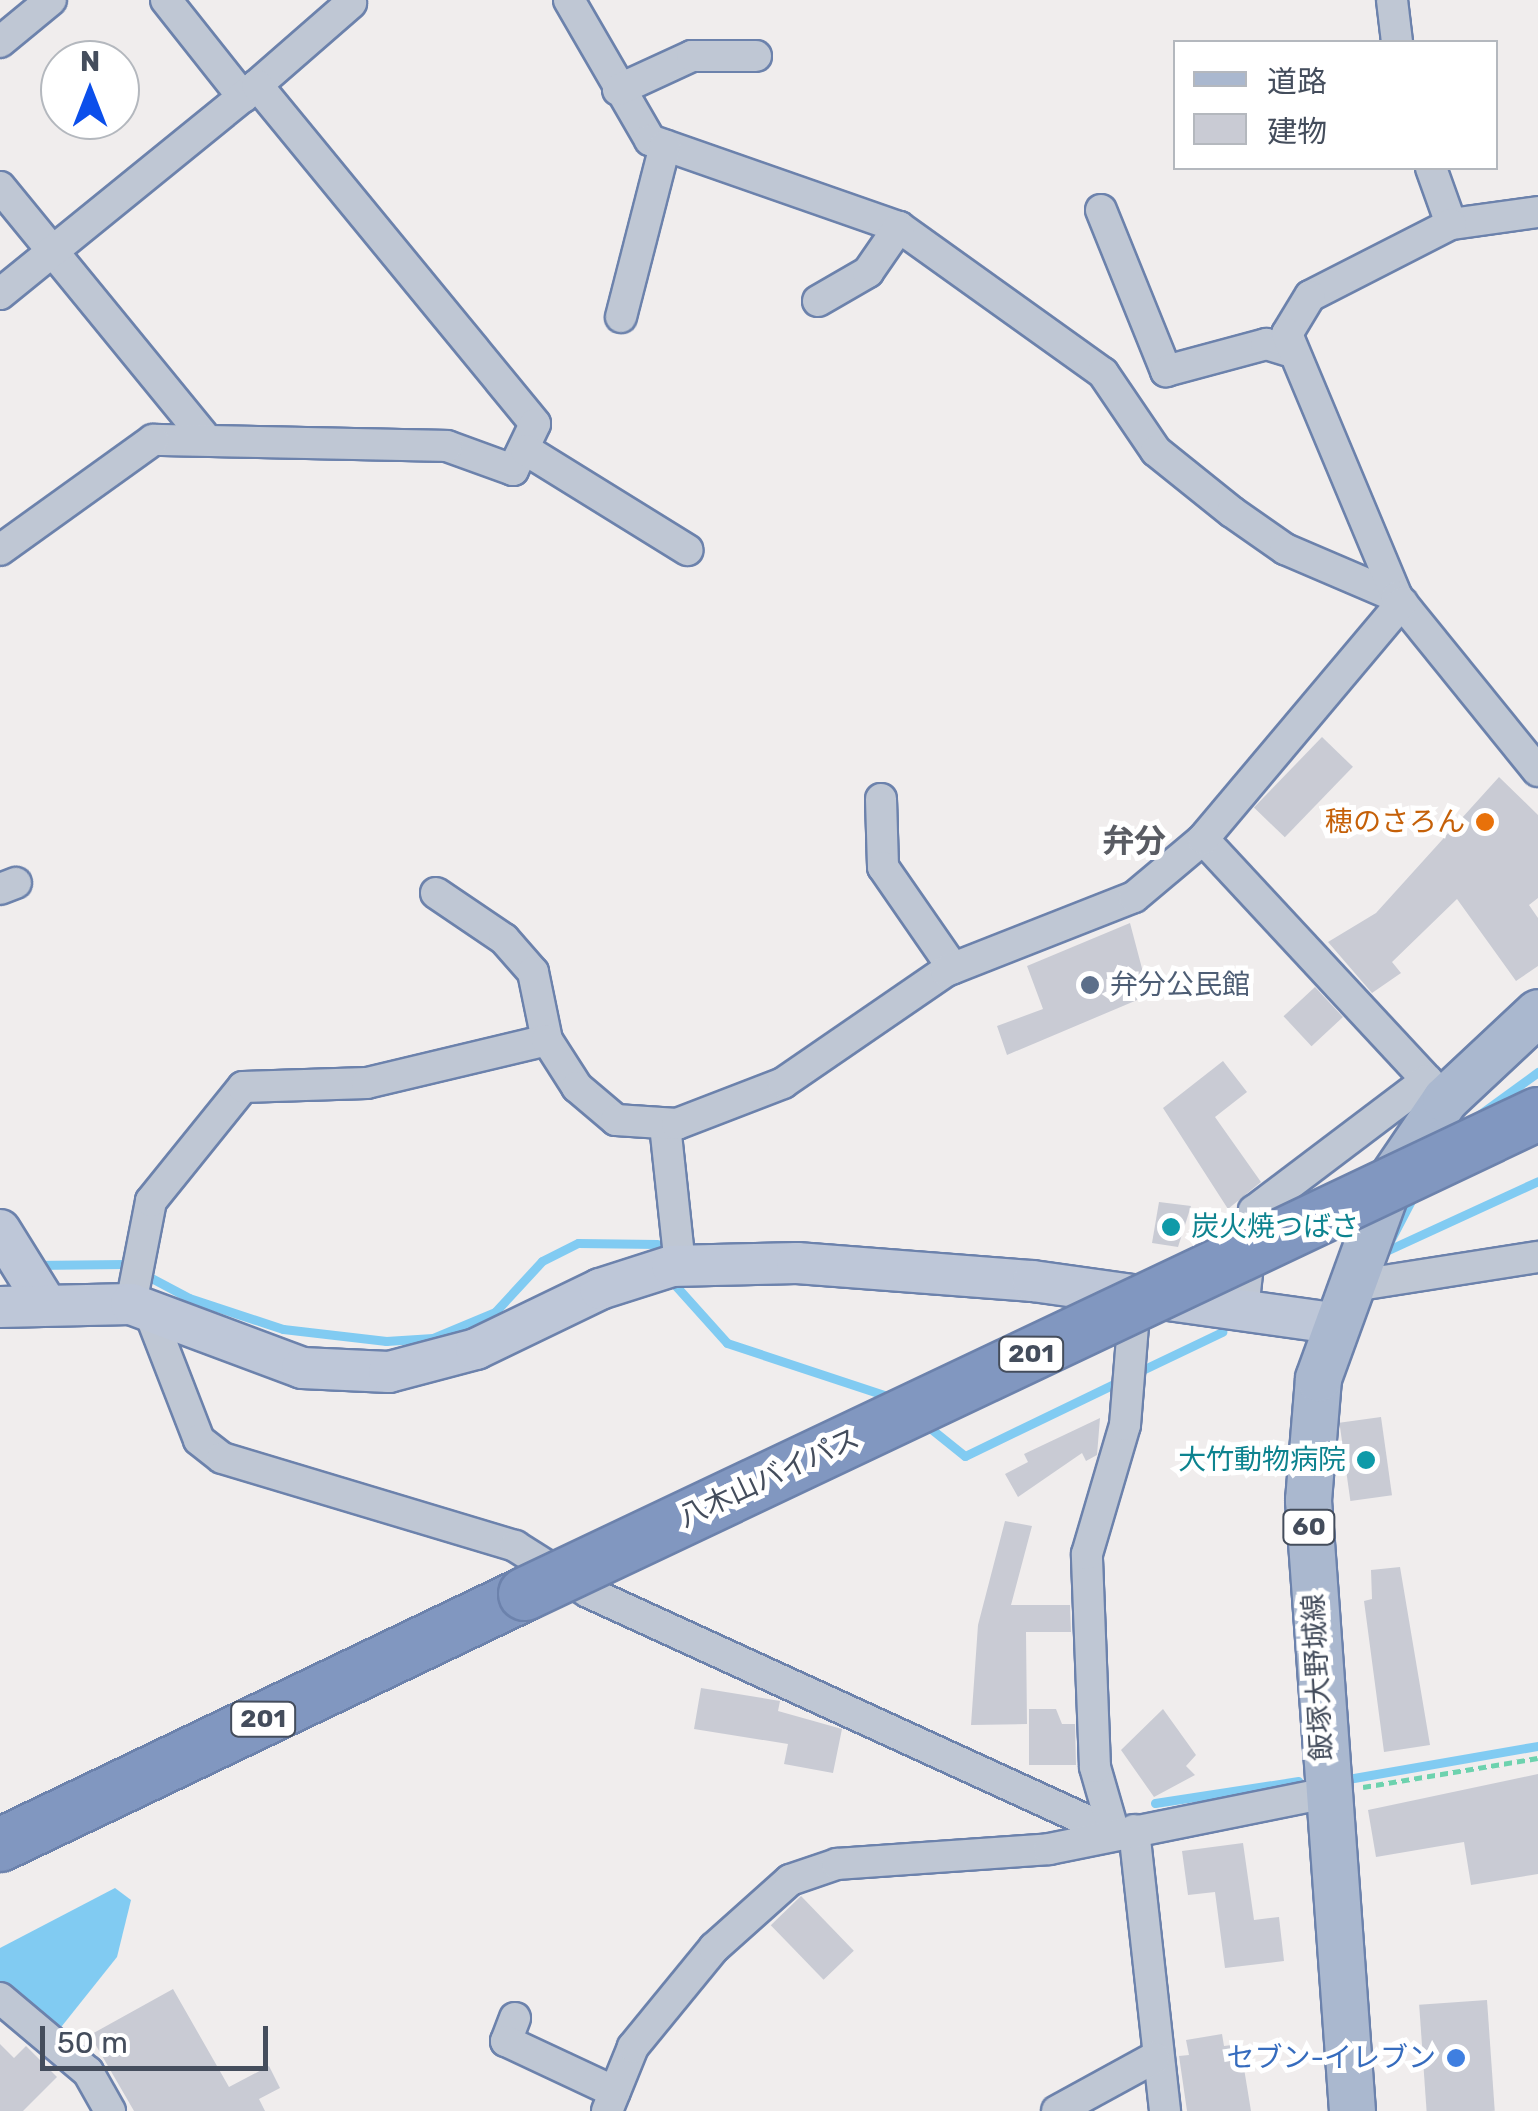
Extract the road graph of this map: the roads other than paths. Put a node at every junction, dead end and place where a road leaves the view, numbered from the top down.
1 (51, 0) edge
2 (166, 0) edge
3 (569, 0) edge
4 (1392, 0) edge
5 (351, 3) dead end
6 (1397, 40) edge
7 (0, 42) edge
8 (756, 56) dead end
9 (618, 90) junction
10 (250, 91) junction
11 (664, 146) junction
12 (1432, 170) edge
13 (0, 187) edge
14 (1101, 210) dead end
15 (1538, 212) edge
16 (1451, 224) junction
17 (898, 228) junction
18 (53, 252) junction
19 (0, 294) edge
20 (818, 301) dead end
21 (621, 318) dead end
22 (1292, 352) junction
23 (203, 435) junction
24 (526, 450) junction
25 (0, 550) edge
26 (686, 550) dead end
27 (1400, 600) junction
28 (1538, 771) edge
29 (881, 800) dead end
30 (1203, 840) junction
31 (436, 893) dead end
32 (953, 968) junction
33 (1538, 1012) edge
34 (547, 1040) junction
35 (1436, 1090) junction
36 (1538, 1114) edge
37 (665, 1125) junction
38 (1538, 1257) edge
39 (22, 1266) edge
40 (680, 1266) junction
41 (137, 1287) junction
42 (1136, 1295) junction
43 (1339, 1305) junction
44 (0, 1308) edge
45 (1242, 1310) junction
46 (1326, 1793) junction
47 (1124, 1831) junction
48 (0, 1844) edge
49 (0, 1998) edge
50 (515, 2018) dead end
51 (1154, 2058) junction
52 (611, 2101) edge
53 (110, 2111) edge
54 (1056, 2111) edge
55 (1165, 2111) edge
56 (1352, 2111) edge

1 - 7 street
2 - 10 street
3 - 9 street
4 - 6 street
5 - 10 street
8 - 9 street
9 - 11 street
10 - 18 street
10 - 24 street
11 - 17 street
11 - 21 street
12 - 16 street
13 - 18 street
14 - 22 street
15 - 16 street
16 - 22 street
17 - 20 street
17 - 27 street
18 - 19 street
18 - 23 street
22 - 27 street
23 - 24 street
23 - 25 street
24 - 26 street
27 - 28 street
27 - 30 street
29 - 32 street
30 - 32 street
30 - 35 street
31 - 34 street
32 - 37 street
33 - 35 main road, 飯塚大野城線 / 60
34 - 37 street
34 - 41 street
35 - 43 main road, 飯塚大野城線 / 60
35 - 45 street
36 - 48 highway, 八木山バイパス / 201, bridge
37 - 40 street
38 - 43 street
39 - 41 street
39 - 44 street
40 - 41 street
40 - 42 street
41 - 47 street
42 - 45 street
42 - 47 street
43 - 45 street
43 - 46 main road, 飯塚大野城線 / 60
46 - 47 street
46 - 56 main road, 飯塚大野城線 / 60
47 - 51 street
47 - 52 street
49 - 53 street
50 - 52 street
51 - 54 street
51 - 55 street

